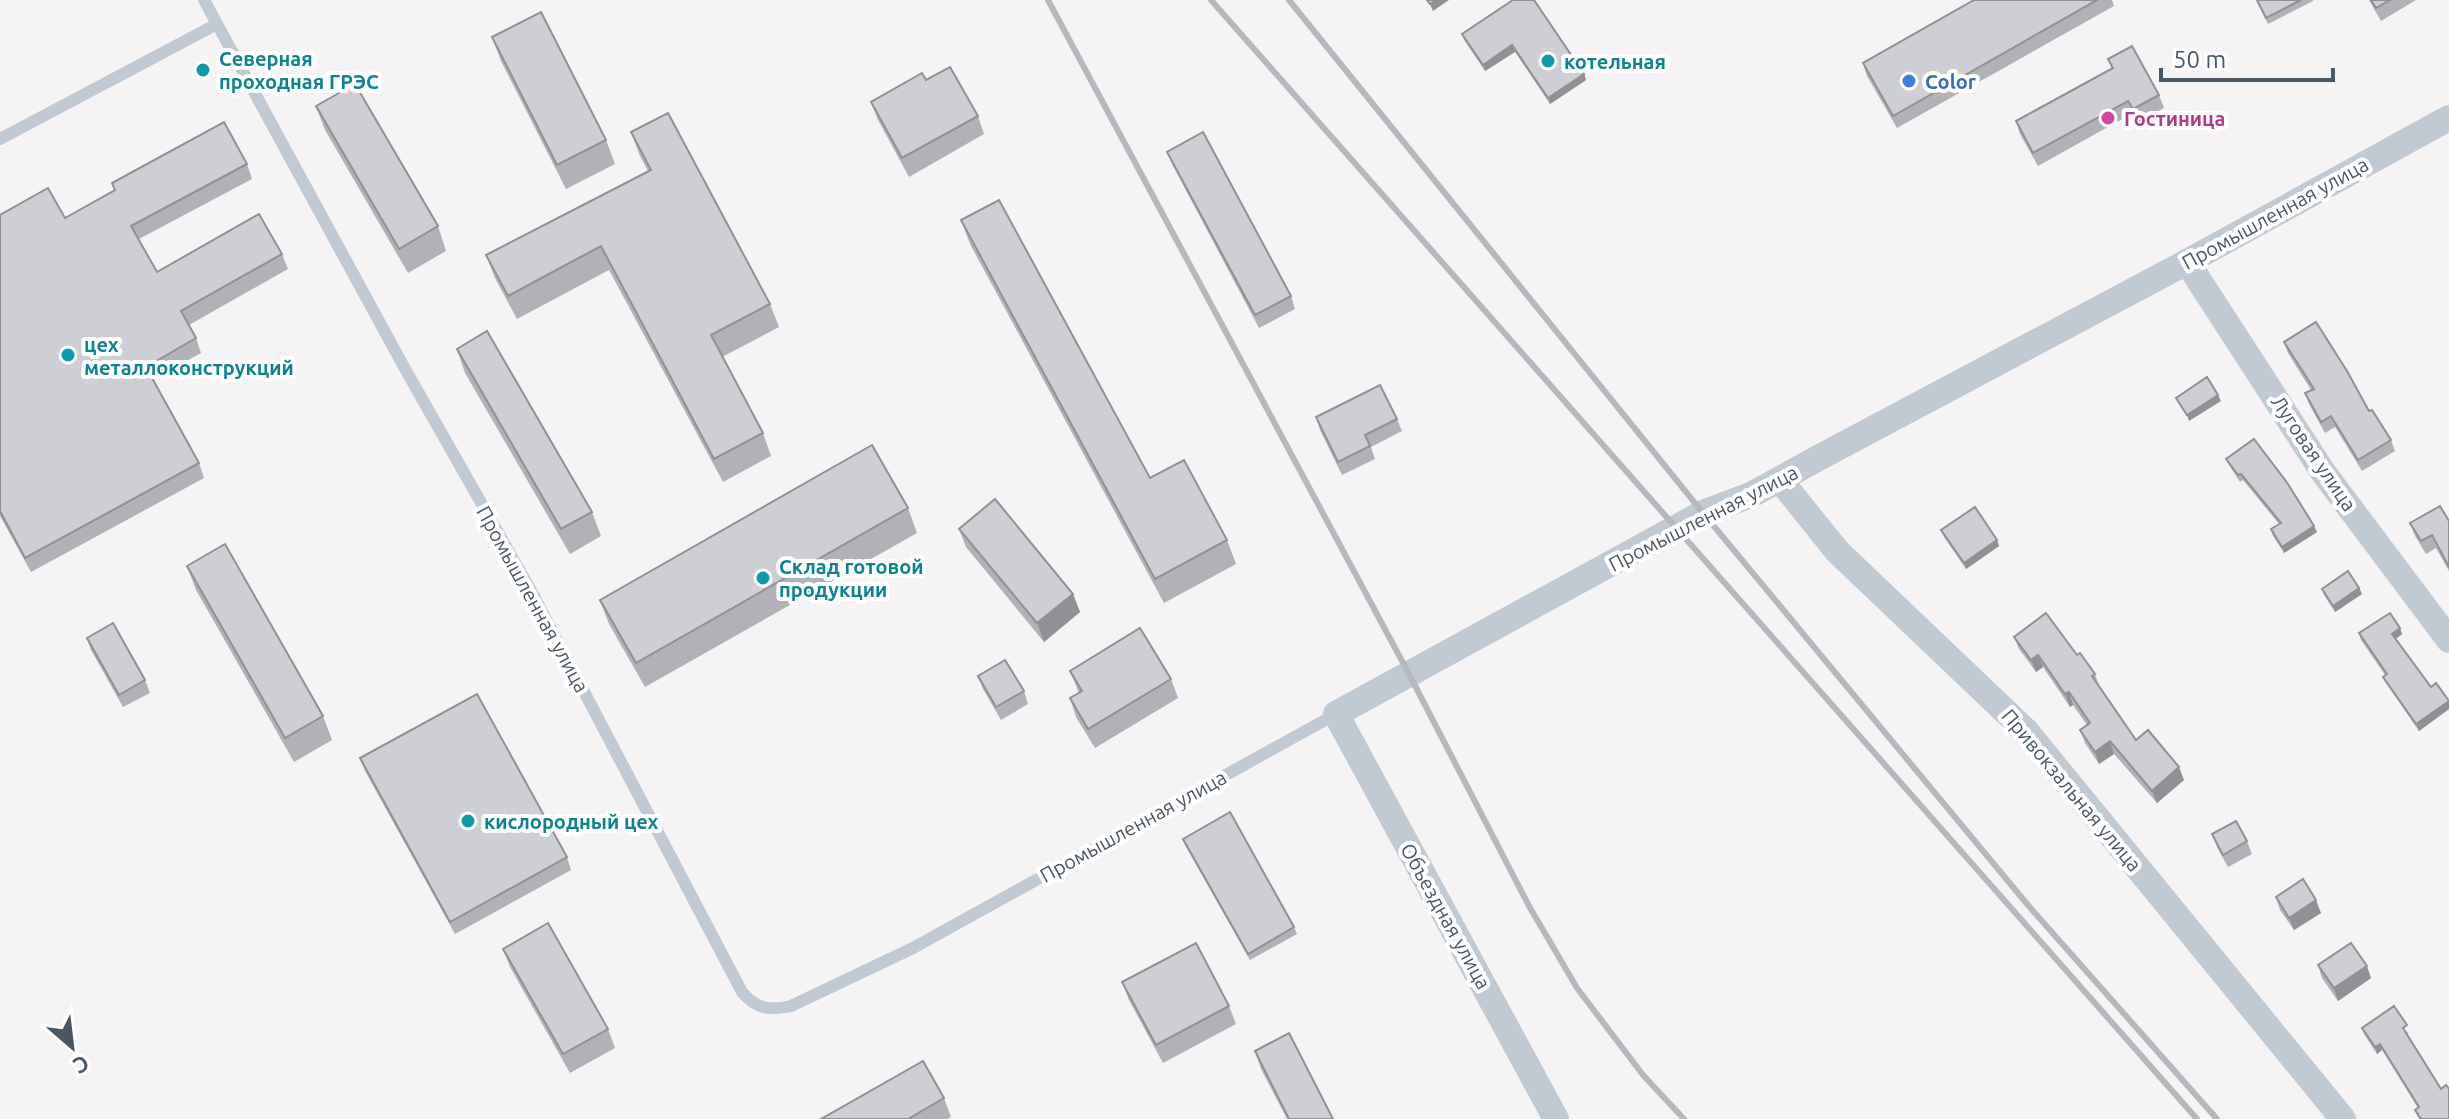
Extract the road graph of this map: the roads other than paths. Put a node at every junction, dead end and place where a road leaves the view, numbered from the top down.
1 (204, 0) edge
2 (217, 24) junction
3 (2449, 118) edge
4 (0, 139) edge
5 (2187, 262) junction
6 (1780, 480) junction
7 (2449, 640) edge
8 (1336, 714) junction
9 (1556, 1119) edge
10 (2343, 1119) edge

1 - 2 lane
2 - 4 lane
2 - 8 lane, Промышленная улица
3 - 5 street, Промышленная улица
5 - 6 street, Промышленная улица
5 - 7 street, Луговая улица
6 - 8 street, Промышленная улица
6 - 10 street, Привокзальная улица
8 - 9 street, Объездная улица

